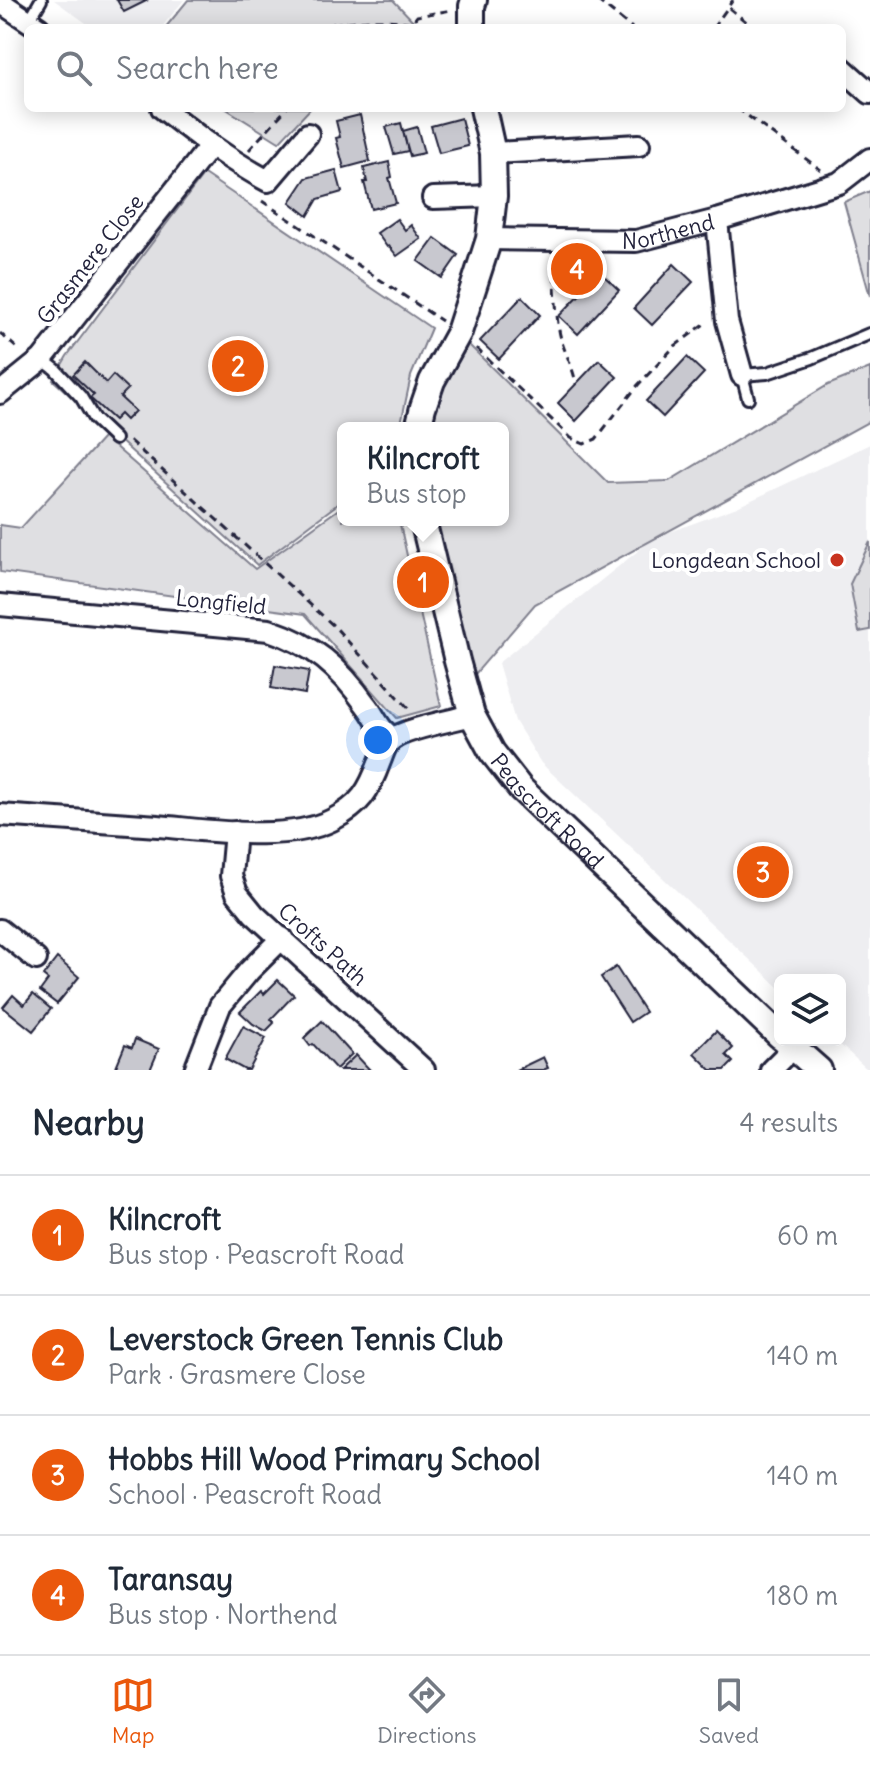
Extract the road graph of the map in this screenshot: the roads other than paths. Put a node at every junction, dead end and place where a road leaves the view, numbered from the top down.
1 (41, 0) edge
2 (1, 6) edge
3 (34, 24) edge
4 (846, 72) edge
5 (870, 93) edge
6 (167, 112) edge
7 (484, 112) edge
8 (308, 134) dead end
9 (639, 145) dead end
10 (210, 146) junction
11 (493, 153) junction
12 (870, 159) edge
13 (494, 196) junction
14 (433, 198) dead end
15 (717, 220) junction
16 (489, 239) junction
17 (869, 334) edge
18 (42, 359) junction
19 (742, 375) junction
20 (0, 393) edge
21 (748, 398) dead end
22 (419, 422) edge
23 (115, 439) dead end
24 (424, 526) edge
25 (0, 605) edge
26 (472, 715) junction
27 (394, 738) junction
28 (0, 815) edge
29 (235, 832) junction
30 (0, 930) edge
31 (282, 938) junction
32 (36, 959) dead end
33 (774, 1030) edge
34 (783, 1046) edge
35 (792, 1046) edge
36 (195, 1070) edge
37 (424, 1070) edge
38 (771, 1070) edge
39 (819, 1070) edge

1 - 3 lane
2 - 3 street
4 - 5 street
6 - 10 street
7 - 11 street
8 - 10 street
9 - 11 street
10 - 18 street, Grasmere Close
11 - 13 street
12 - 15 street, Northend
13 - 14 street
13 - 16 street
15 - 16 street, Northend
15 - 19 street
16 - 22 street
17 - 19 lane
18 - 20 street, Grasmere Close
18 - 23 lane
19 - 21 lane
24 - 26 street, Peascroft Road
25 - 27 street, Longfield
26 - 27 street
26 - 33 street, Peascroft Road
27 - 29 street
28 - 29 street
29 - 31 street, Crofts Path
30 - 32 street
31 - 36 street
31 - 37 street, Crofts Path
34 - 38 street
35 - 39 street, Peascroft Road

